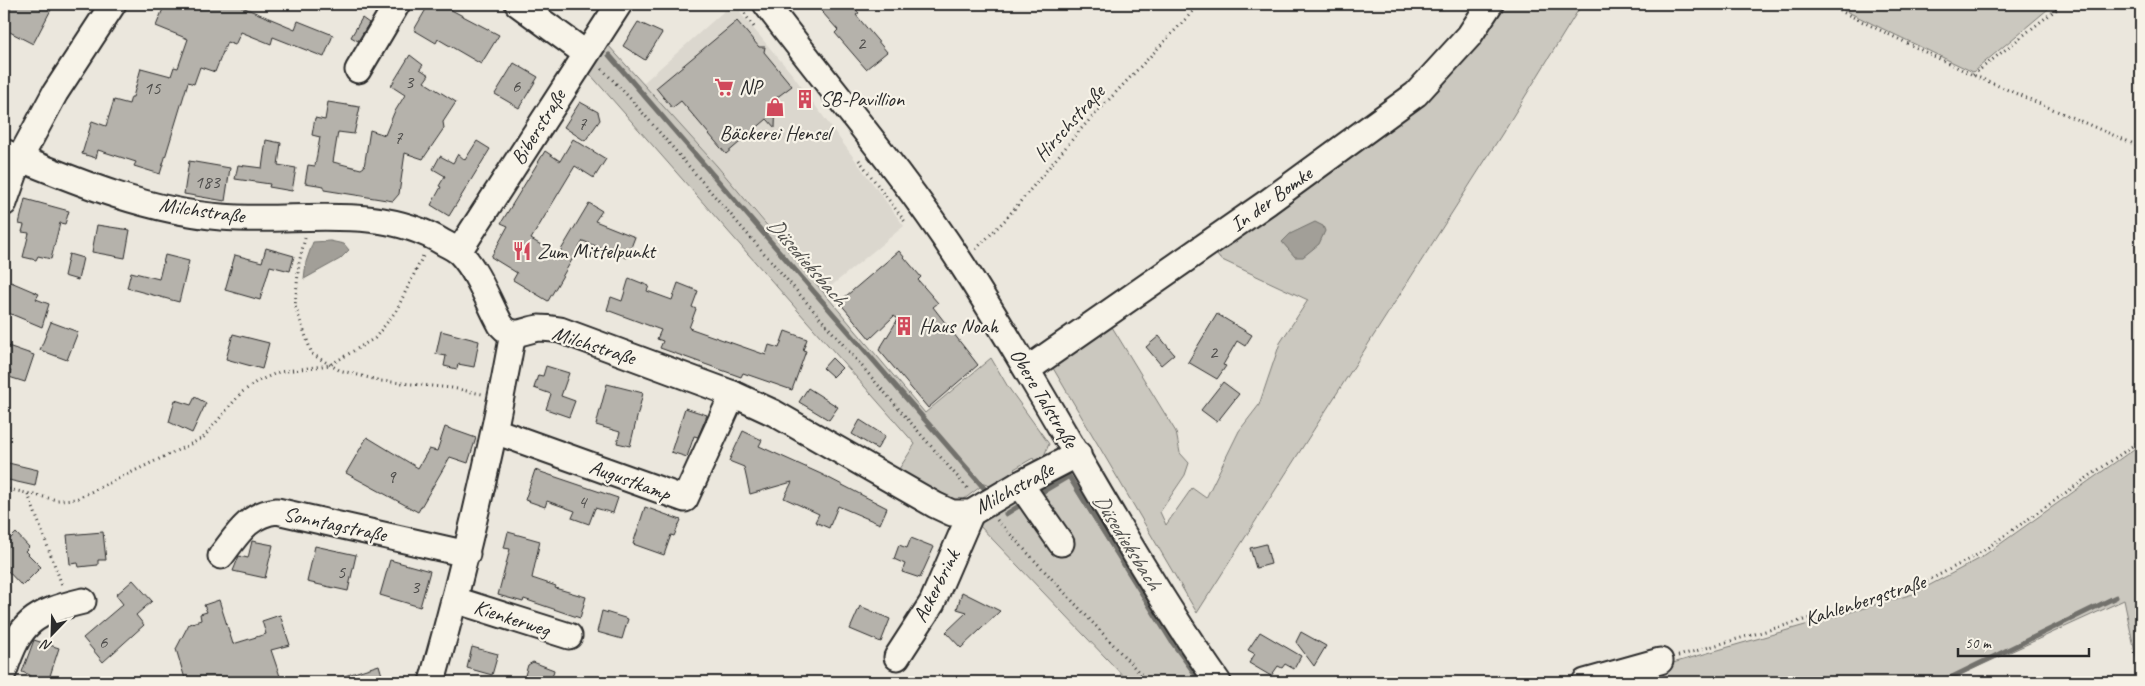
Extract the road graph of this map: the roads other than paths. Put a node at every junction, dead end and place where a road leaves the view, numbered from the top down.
1 (114, 4) edge
2 (397, 4) edge
3 (518, 4) edge
4 (619, 4) edge
5 (766, 4) edge
6 (1490, 4) edge
7 (585, 53) junction
8 (358, 70) dead end
9 (12, 155) edge
10 (4, 203) edge
11 (459, 251) junction
12 (513, 333) junction
13 (1028, 369) junction
14 (733, 394) junction
15 (496, 432) junction
16 (1078, 454) junction
17 (1020, 484) junction
18 (976, 509) junction
19 (1060, 543) dead end
20 (467, 554) junction
21 (221, 556) dead end
22 (455, 600) junction
23 (76, 603) road end
24 (568, 636) dead end
25 (897, 657) dead end
26 (1660, 661) road end
27 (4, 671) edge
28 (432, 682) edge
29 (1218, 682) edge
30 (1585, 682) edge

1 - 9 street
2 - 8 street
3 - 7 street
4 - 7 street, Biberstraße
5 - 13 street, Obere Talstraße
6 - 13 street, In der Bomke
7 - 11 street, Biberstraße
9 - 10 street
9 - 11 street, Milchstraße
11 - 12 street, Milchstraße
12 - 14 street, Milchstraße
12 - 15 street
13 - 16 street, Obere Talstraße
14 - 15 street, Augustkamp
14 - 18 street, Milchstraße
15 - 20 street
16 - 17 street, Milchstraße
16 - 29 street, Obere Talstraße
17 - 18 street, Milchstraße
17 - 19 street
18 - 25 street, Ackerbrink
20 - 21 street, Sonntagstraße
20 - 22 street
22 - 24 street, Kienkerweg
22 - 28 street
23 - 27 street
26 - 30 street

